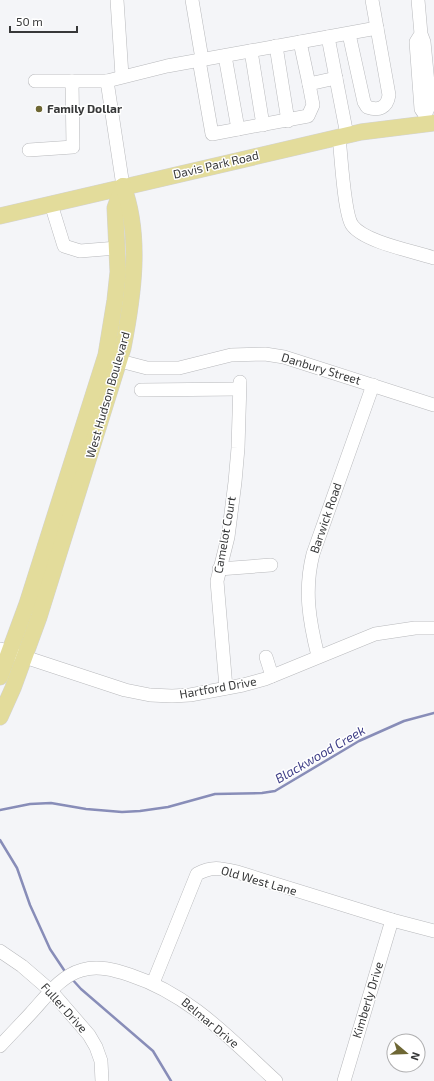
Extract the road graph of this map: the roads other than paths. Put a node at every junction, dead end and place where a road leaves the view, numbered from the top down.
1 (118, 0) edge
2 (192, 0) edge
3 (372, 0) edge
4 (418, 0) edge
5 (376, 28) junction
6 (349, 34) junction
7 (328, 37) junction
8 (300, 42) junction
9 (276, 46) junction
10 (250, 51) junction
11 (226, 56) junction
12 (201, 60) junction
13 (122, 76) junction
14 (336, 78) junction
15 (35, 81) dead end
16 (107, 81) junction
17 (72, 82) junction
18 (309, 84) junction
19 (288, 121) junction
20 (429, 121) edge
21 (263, 125) junction
22 (238, 129) junction
23 (343, 136) junction
24 (29, 150) dead end
25 (124, 186) junction
26 (51, 204) junction
27 (0, 216) edge
28 (117, 248) junction
29 (434, 258) edge
30 (116, 287) junction
31 (120, 361) junction
32 (373, 385) junction
33 (141, 390) dead end
34 (434, 405) edge
35 (271, 565) dead end
36 (218, 569) junction
37 (434, 628) edge
38 (5, 651) edge
39 (318, 656) junction
40 (26, 657) junction
41 (266, 657) dead end
42 (0, 676) edge
43 (272, 676) junction
44 (226, 688) junction
45 (0, 717) edge
46 (392, 920) junction
47 (434, 930) edge
48 (0, 951) edge
49 (153, 983) junction
50 (51, 990) junction
51 (0, 1046) edge
52 (102, 1081) edge
53 (276, 1081) edge
54 (344, 1081) edge

1 - 13 street
2 - 12 street
3 - 5 street
4 - 20 street
5 - 6 street
5 - 6 street
6 - 7 street
7 - 8 street
7 - 14 street
8 - 9 street
8 - 18 street
9 - 10 street
9 - 19 street
10 - 11 street
10 - 21 street
11 - 12 street
11 - 22 street
12 - 13 street
12 - 22 street
13 - 16 street
14 - 18 street
14 - 23 street
15 - 17 street
16 - 17 street
16 - 25 street
17 - 24 street
18 - 19 street
19 - 21 street
20 - 23 main road, Davis Park Road
21 - 22 street
23 - 25 main road, Davis Park Road
23 - 29 street
25 - 26 main road, Davis Park Road
25 - 28 main road, West Hudson Boulevard
25 - 31 main road, West Hudson Boulevard
26 - 27 main road, Davis Park Road
26 - 28 street
28 - 30 main road, West Hudson Boulevard
30 - 31 street
30 - 38 main road, West Hudson Boulevard
31 - 32 street, Danbury Street
31 - 40 main road, West Hudson Boulevard
32 - 34 street, Danbury Street
32 - 39 street, Barwick Road
33 - 36 street, Camelot Court
35 - 36 street
36 - 44 street, Camelot Court
37 - 39 street, Hartford Drive
38 - 40 street, Hartford Drive
38 - 42 main road, West Hudson Boulevard
39 - 43 street, Hartford Drive
40 - 44 street, Hartford Drive
40 - 45 main road, West Hudson Boulevard
41 - 43 street
43 - 44 street, Hartford Drive
46 - 47 street, Old West Lane
46 - 49 street, Old West Lane
46 - 54 street, Kimberly Drive
48 - 50 street, Fuller Drive
49 - 50 street, Belmar Drive
49 - 53 street, Belmar Drive
50 - 51 street, Belmar Drive
50 - 52 street, Fuller Drive

